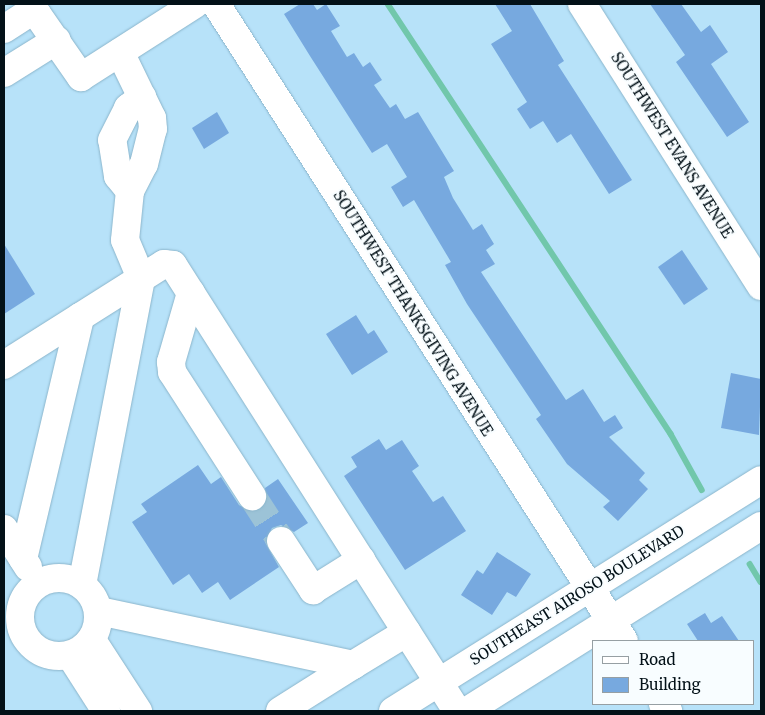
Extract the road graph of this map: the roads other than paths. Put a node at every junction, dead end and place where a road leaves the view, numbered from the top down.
1 (195, 4) edge
2 (216, 4) edge
3 (582, 4) edge
4 (4, 29) edge
5 (57, 40) junction
6 (120, 52) junction
7 (4, 73) edge
8 (142, 97) junction
9 (130, 191) junction
10 (142, 278) junction
11 (761, 286) edge
12 (191, 293) junction
13 (80, 317) junction
14 (4, 365) edge
15 (761, 480) edge
16 (252, 496) tunnel mouth
17 (761, 526) edge
18 (4, 528) edge
19 (281, 541) tunnel mouth
20 (23, 559) junction
21 (361, 560) junction
22 (38, 583) junction
23 (82, 585) junction
24 (589, 590) junction
25 (12, 611) edge
26 (99, 611) junction
27 (407, 632) junction
28 (618, 632) edge
29 (603, 640) edge
30 (592, 646) edge
31 (81, 648) junction
32 (353, 666) junction
33 (97, 672) junction
34 (438, 681) junction
35 (106, 711) edge
36 (138, 711) edge
37 (280, 711) edge
38 (393, 711) edge
39 (458, 711) edge
40 (467, 711) edge

1 - 6 street
2 - 24 street, SOUTHWEST THANKSGIVING AVENUE
3 - 11 street, SOUTHWEST EVANS AVENUE
4 - 5 street
5 - 6 street
5 - 7 street
6 - 8 street
8 - 9 street
8 - 9 street
9 - 10 street
10 - 12 street
10 - 13 street
10 - 23 street
12 - 16 street
12 - 21 street
13 - 14 street
13 - 20 street
15 - 24 street, SOUTHEAST AIROSO BOULEVARD
17 - 28 street
18 - 20 street
19 - 21 street
20 - 22 street
21 - 27 street
22 - 23 street
22 - 25 street
23 - 26 street
24 - 28 street, SOUTHWEST THANKSGIVING AVENUE
24 - 34 street, SOUTHEAST AIROSO BOULEVARD
25 - 31 street
26 - 31 street
26 - 32 street
27 - 32 street
27 - 34 street
28 - 29 street
30 - 40 street
31 - 33 street
32 - 37 street
33 - 35 street
33 - 36 street
34 - 38 street, SOUTHEAST AIROSO BOULEVARD
34 - 39 street

